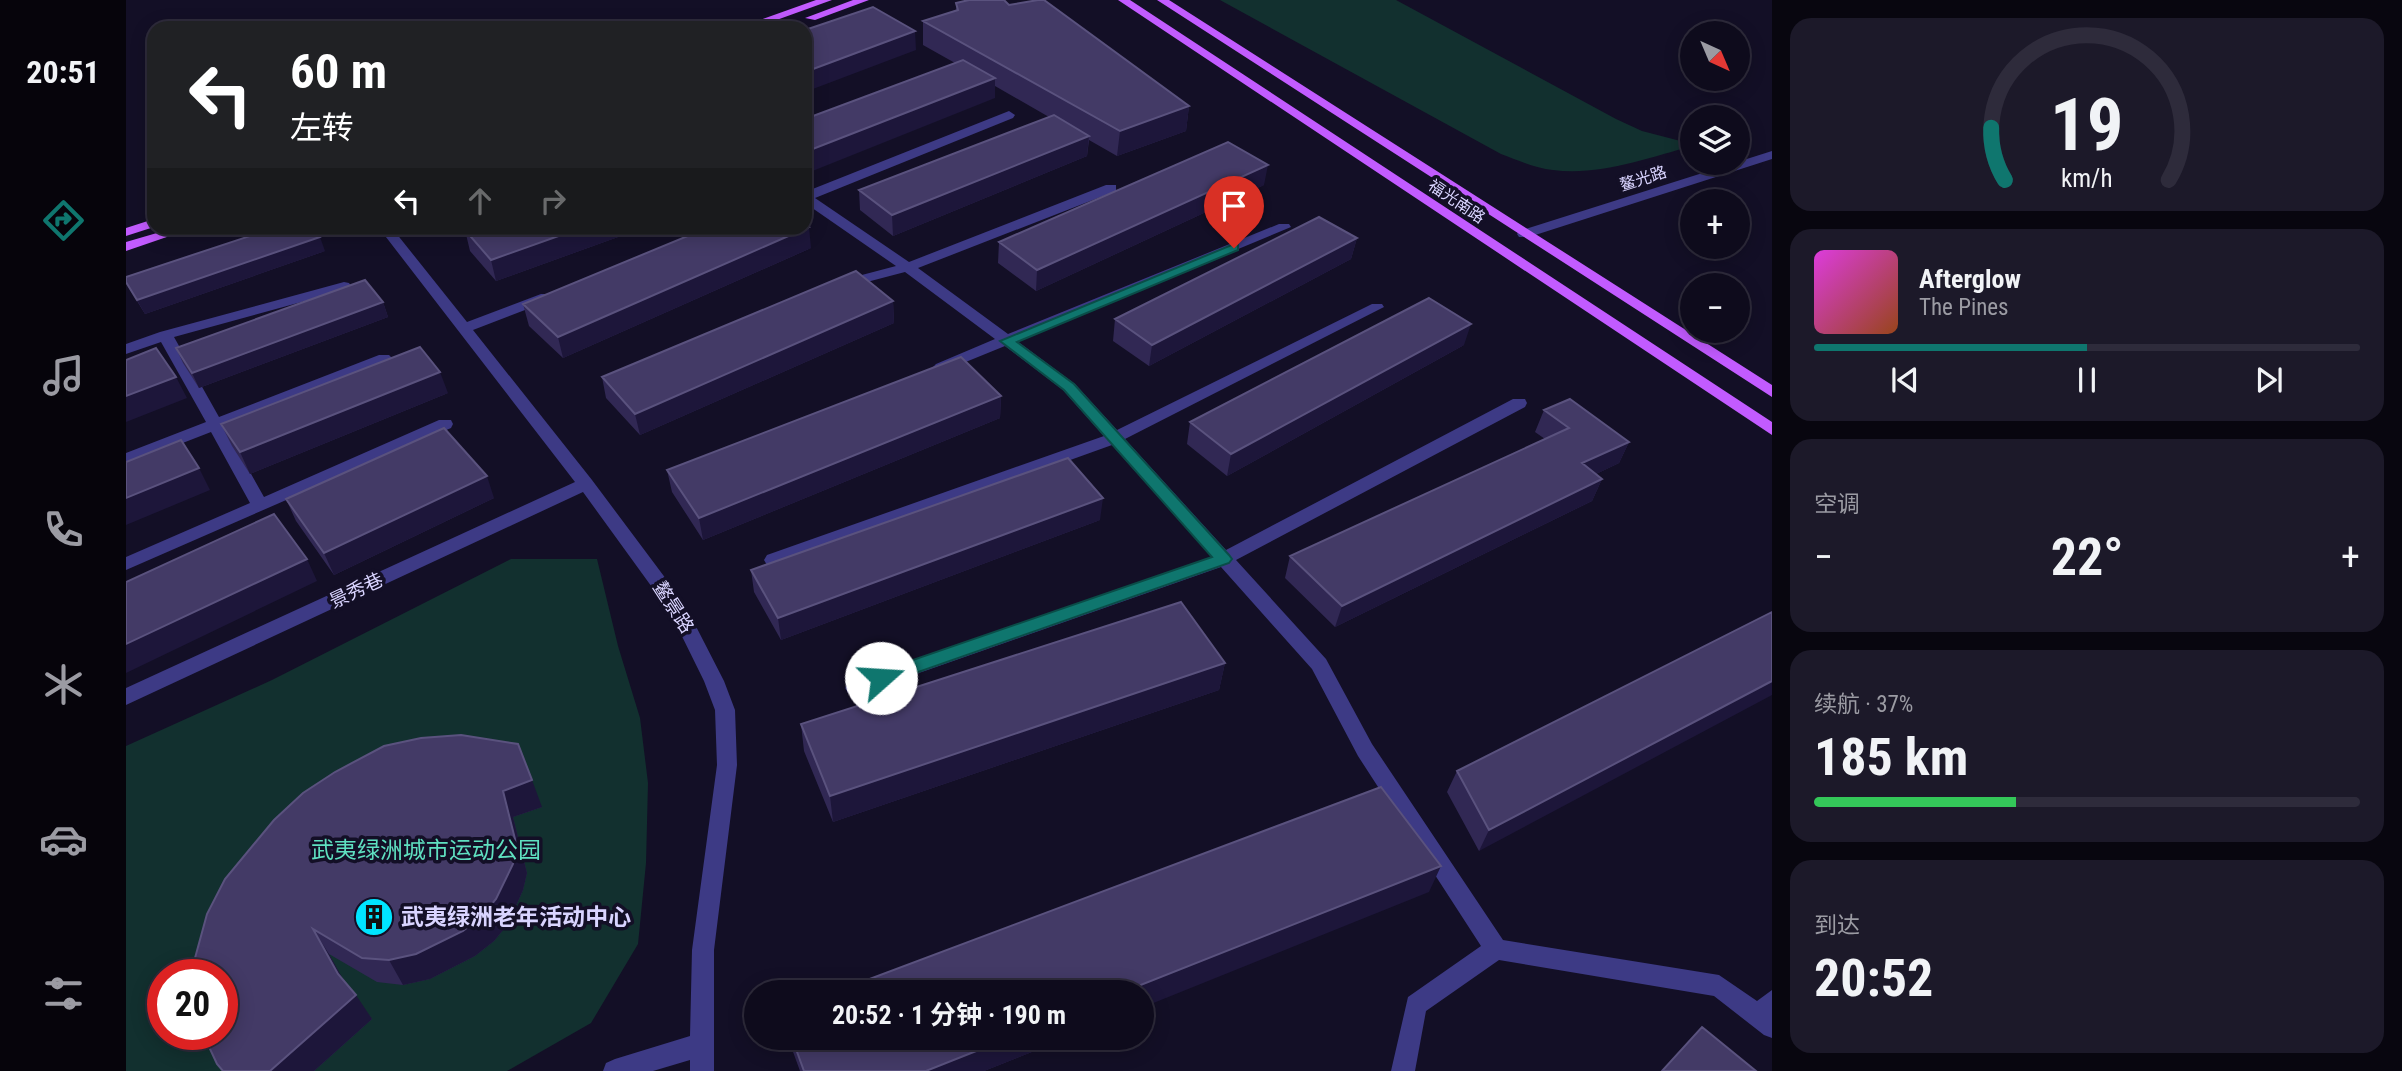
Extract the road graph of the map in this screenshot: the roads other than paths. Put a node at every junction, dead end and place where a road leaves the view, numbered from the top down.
1 (827, 0) edge
2 (864, 0) edge
3 (1123, 0) edge
4 (1162, 0) edge
5 (764, 21) edge
6 (802, 21) edge
7 (1009, 115) dead end
8 (1772, 155) edge
9 (1111, 188) dead end
10 (812, 194) edge
11 (812, 202) edge
12 (147, 225) edge
13 (1284, 227) dead end
14 (126, 232) edge
15 (1524, 234) junction
16 (164, 235) edge
17 (391, 235) edge
18 (126, 247) edge
19 (908, 267) junction
20 (344, 286) edge
21 (824, 289) edge
22 (564, 290) edge
23 (1377, 307) dead end
24 (464, 328) junction
25 (165, 335) junction
26 (1007, 341) junction
27 (126, 349) edge
28 (384, 358) edge
29 (930, 370) edge
30 (1772, 391) edge
31 (1519, 402) dead end
32 (214, 424) junction
33 (445, 424) dead end
34 (1772, 430) edge
35 (1114, 438) junction
36 (126, 460) edge
37 (586, 484) junction
38 (260, 505) junction
39 (1224, 559) junction
40 (773, 560) edge
41 (126, 564) edge
42 (855, 688) dead end
43 (126, 697) edge
44 (1496, 949) junction
45 (1767, 1014) edge
46 (701, 1045) junction
47 (615, 1071) edge
48 (702, 1071) edge
49 (1403, 1071) edge

1 - 5 main road
2 - 6 main road
3 - 34 main road, 福光南路
4 - 15 main road, 福光南路
7 - 10 street
8 - 15 street, 鳌光路
9 - 19 street
11 - 19 street
12 - 14 main road
13 - 26 street
15 - 30 main road, 福光南路
16 - 18 main road
17 - 24 street, 鳌景路
19 - 21 street
19 - 26 street
20 - 25 street
22 - 24 street
23 - 35 street
24 - 37 street, 鳌景路
25 - 27 street
25 - 32 street
26 - 29 street
26 - 35 street
28 - 32 street
31 - 39 street
32 - 36 street
32 - 38 street
33 - 38 street
35 - 39 street
35 - 40 street
37 - 43 street, 景秀巷
37 - 46 street, 鳌景路
38 - 41 street
39 - 42 street
39 - 44 street
44 - 45 street
44 - 49 street
46 - 47 street
46 - 48 street, 鳌景路

